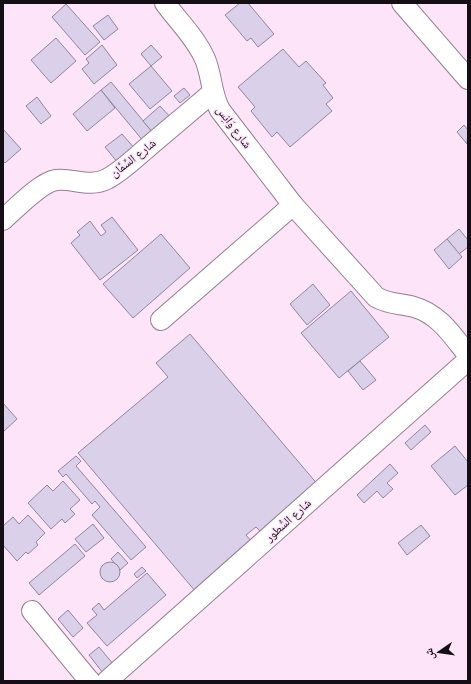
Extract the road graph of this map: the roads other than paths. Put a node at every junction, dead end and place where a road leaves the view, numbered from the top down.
1 (165, 3) edge
2 (402, 3) edge
3 (468, 79) edge
4 (213, 92) junction
5 (293, 205) junction
6 (3, 220) edge
7 (161, 320) dead end
8 (468, 355) edge
9 (468, 360) edge
10 (32, 611) dead end
11 (90, 681) edge
12 (107, 681) edge

1 - 4 street, شارع وَانِس
2 - 3 street
4 - 5 street, شارع وَانِس
4 - 6 street, شارع السِّمَّان
5 - 7 street
5 - 8 street, شارع وَانِس
9 - 12 street, شارع السُّطور
10 - 11 street

